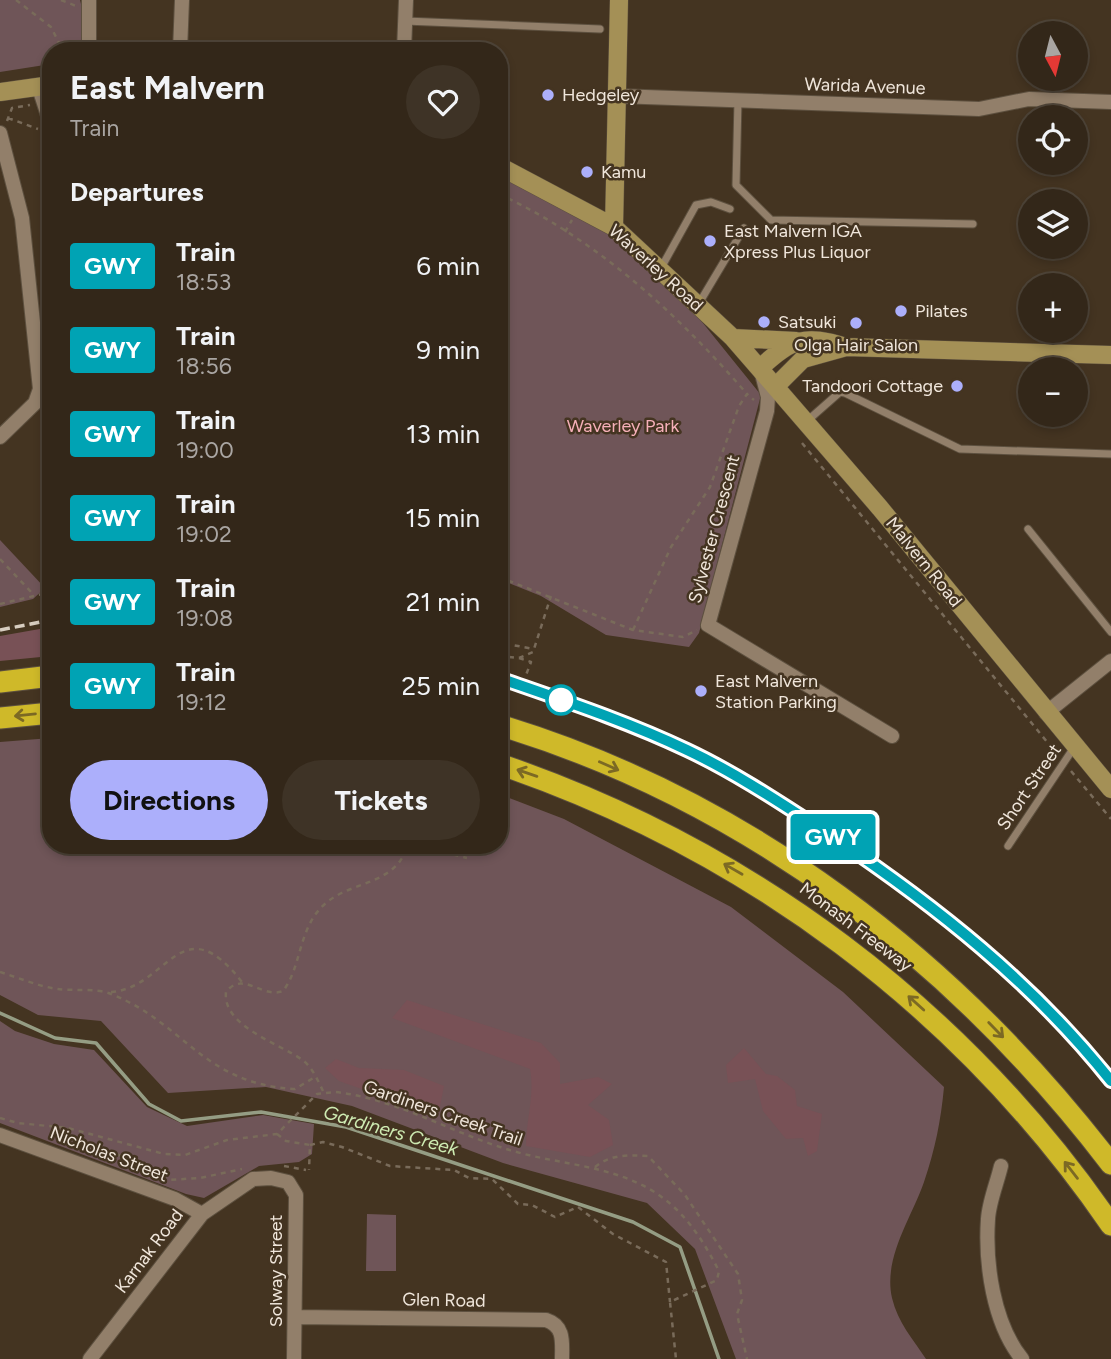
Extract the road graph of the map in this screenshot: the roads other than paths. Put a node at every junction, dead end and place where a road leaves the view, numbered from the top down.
1 (182, 0) edge
2 (406, 0) edge
3 (619, 0) edge
4 (83, 3) edge
5 (405, 21) junction
6 (600, 29) dead end
7 (88, 42) edge
8 (180, 42) edge
9 (404, 42) edge
10 (0, 92) edge
11 (42, 92) edge
12 (617, 96) junction
13 (738, 100) junction
14 (1111, 102) edge
15 (0, 133) edge
16 (508, 171) edge
17 (730, 209) dead end
18 (973, 224) dead end
19 (614, 227) junction
20 (744, 228) dead end
21 (661, 268) junction
22 (698, 305) junction
23 (733, 338) junction
24 (796, 341) junction
25 (846, 347) junction
26 (1111, 355) edge
27 (761, 367) junction
28 (767, 396) junction
29 (801, 428) junction
30 (0, 437) edge
31 (1111, 454) edge
32 (1028, 529) dead end
33 (1111, 632) edge
34 (1111, 660) edge
35 (42, 677) edge
36 (0, 682) edge
37 (1046, 713) junction
38 (42, 714) edge
39 (0, 718) edge
40 (508, 728) edge
41 (892, 736) dead end
42 (1076, 746) junction
43 (508, 767) edge
44 (1111, 789) edge
45 (1008, 846) dead end
46 (0, 1135) edge
47 (1111, 1164) edge
48 (1001, 1166) dead end
49 (290, 1184) joint
50 (202, 1214) junction
51 (1111, 1225) edge
52 (295, 1317) junction
53 (90, 1359) edge
54 (294, 1359) edge
55 (562, 1359) edge
56 (1022, 1359) edge

1 - 8 street
2 - 5 street
3 - 12 main road
4 - 7 street
5 - 6 lane
5 - 9 street
10 - 11 main road
12 - 13 street, Warida Avenue
12 - 19 main road
13 - 14 street, Warida Avenue
13 - 18 lane
15 - 30 street
16 - 19 main road, Waverley Road
17 - 21 lane
19 - 21 main road, Waverley Road
20 - 22 lane
21 - 22 main road, Waverley Road
22 - 23 main road, Waverley Road
23 - 24 main road
23 - 27 main road, Malvern Road
24 - 25 main road
24 - 27 main road
25 - 26 main road
25 - 28 main road
27 - 28 main road, Malvern Road
28 - 29 main road, Malvern Road
28 - 41 street, Sylvester Crescent
29 - 31 lane
29 - 37 main road, Malvern Road
32 - 33 lane
34 - 37 street
35 - 36 highway
37 - 42 main road, Malvern Road
38 -> 39 highway
40 -> 47 highway, Monash Freeway
42 - 44 main road, Malvern Road
42 - 45 lane, Short Street
51 -> 43 highway, Monash Freeway
46 - 50 street, Nicholas Street
48 - 56 street
49 - 50 street, Karnak Road
49 - 52 street, Solway Street
50 - 53 street, Karnak Road
52 - 54 street, Solway Street
52 - 55 street, Glen Road

